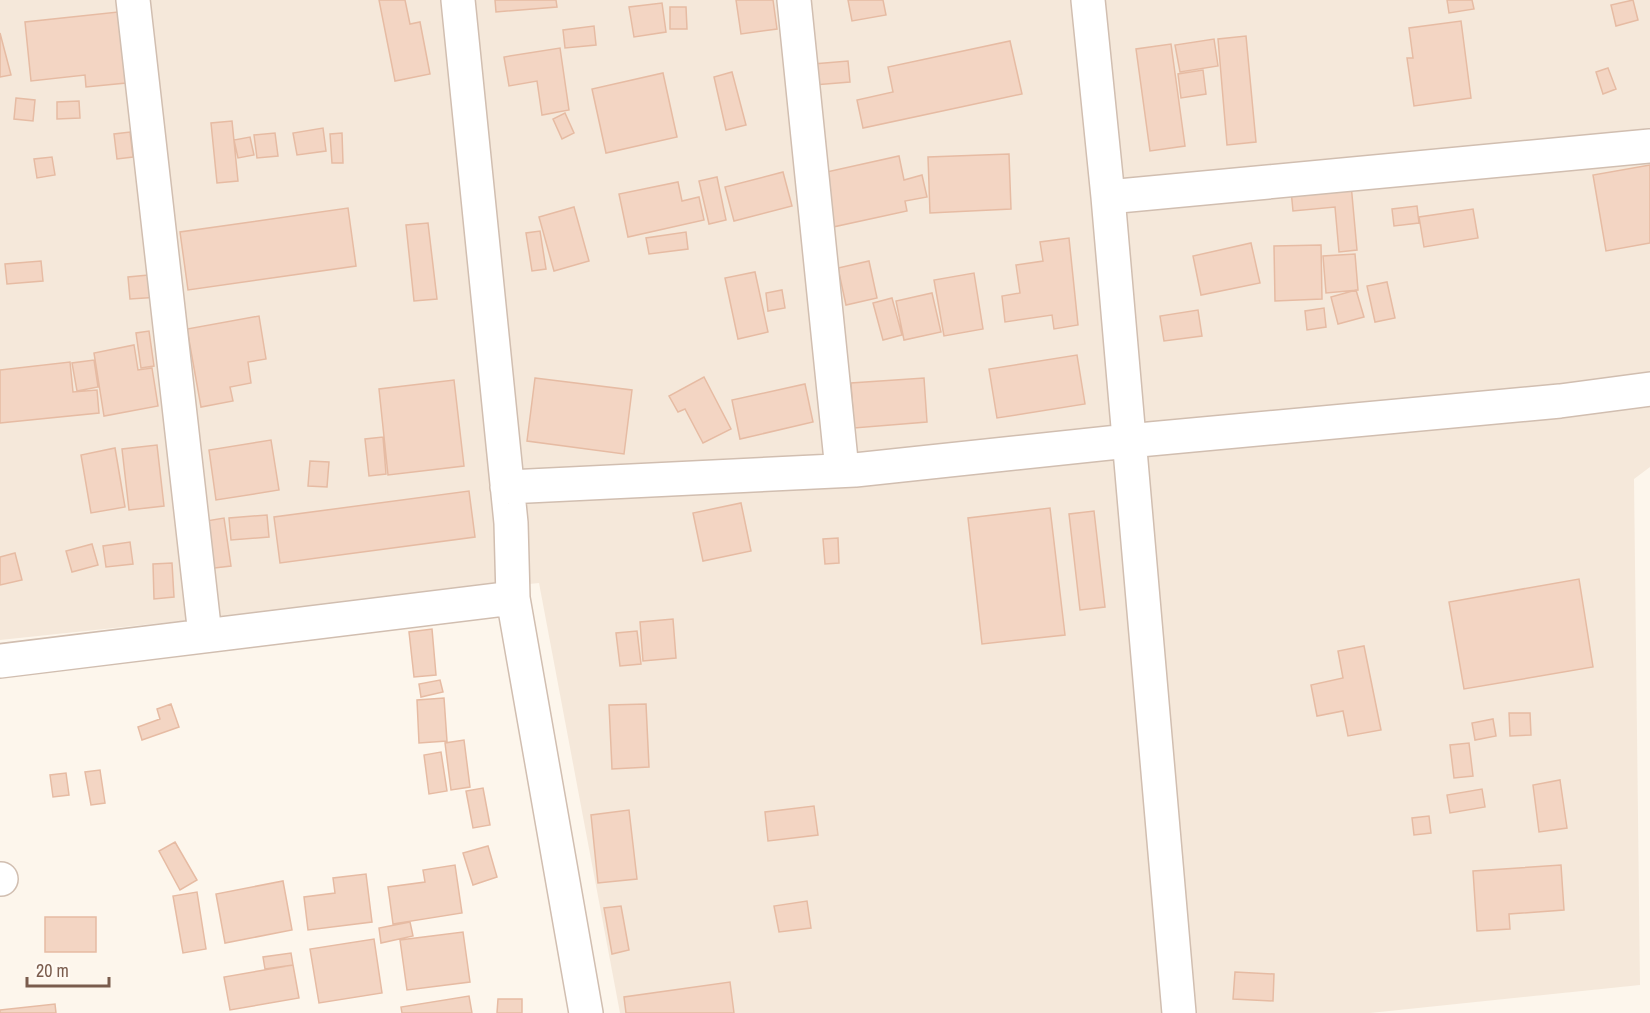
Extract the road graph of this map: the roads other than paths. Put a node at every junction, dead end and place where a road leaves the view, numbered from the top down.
1 (133, 0) edge
2 (458, 0) edge
3 (794, 0) edge
4 (1088, 0) edge
5 (1650, 146) edge
6 (1108, 197) junction
7 (1650, 389) edge
8 (1128, 441) junction
9 (842, 470) junction
10 (507, 487) junction
11 (513, 598) junction
12 (205, 635) junction
13 (0, 661) edge
14 (586, 1013) edge
15 (1179, 1013) edge

1 - 12 street
2 - 10 street
3 - 9 street
4 - 6 street
5 - 6 street
6 - 8 street
7 - 8 street
8 - 9 street
8 - 15 street
9 - 10 street
10 - 11 street
11 - 12 street
11 - 14 street
12 - 13 street

